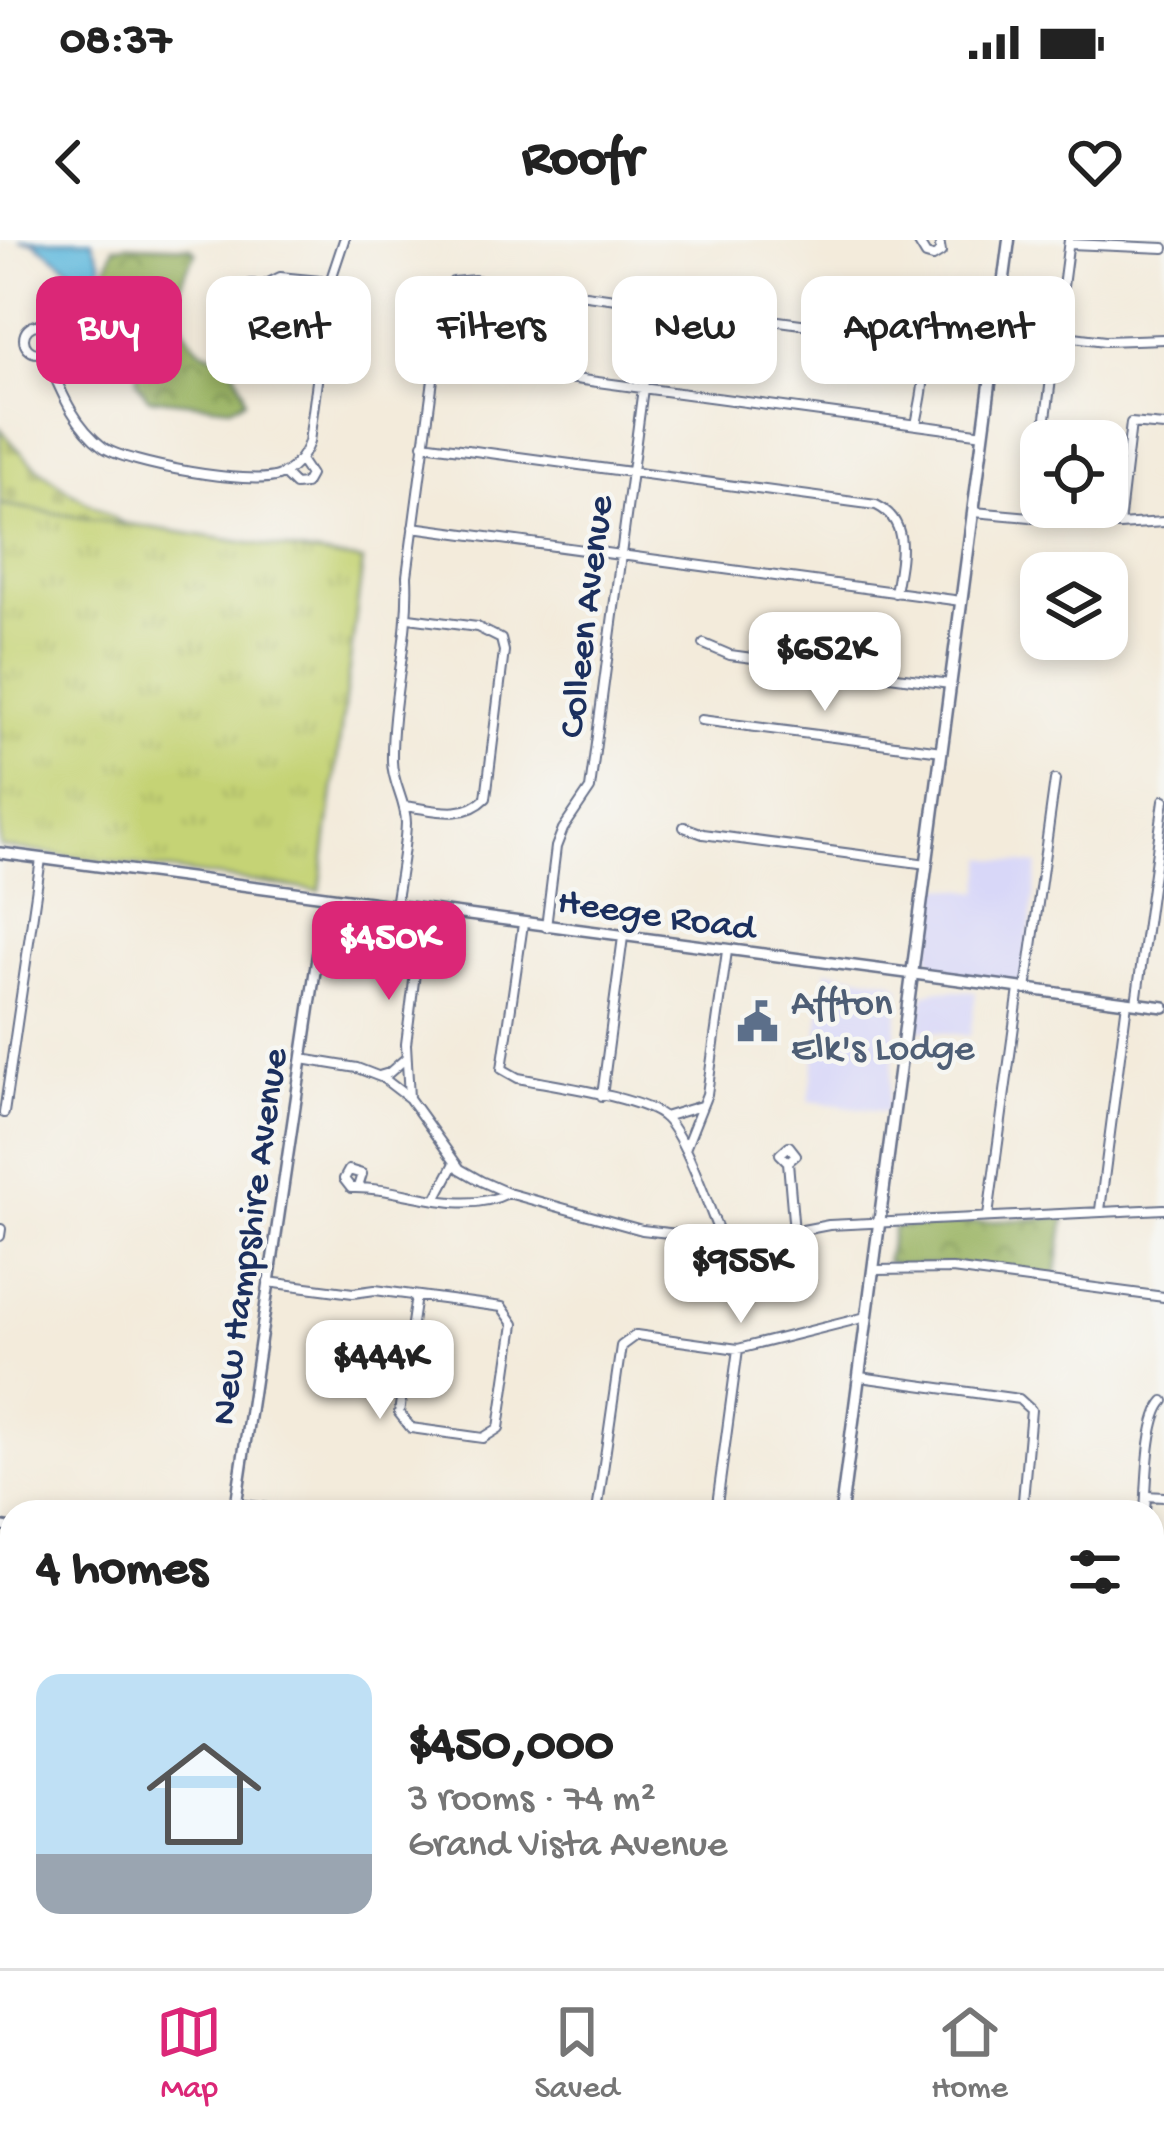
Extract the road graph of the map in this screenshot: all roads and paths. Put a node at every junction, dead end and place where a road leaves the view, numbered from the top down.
1 (344, 240) edge
2 (917, 240) edge
3 (939, 240) edge
4 (1009, 240) edge
5 (1069, 242) edge
6 (1164, 248) edge
7 (332, 276) edge
8 (1065, 276) edge
9 (777, 321) edge
10 (1075, 337) edge
11 (1164, 339) edge
12 (588, 381) edge
13 (60, 384) edge
14 (317, 384) edge
15 (431, 384) edge
16 (643, 384) edge
17 (1051, 384) edge
18 (642, 389) junction
19 (1046, 420) edge
20 (916, 425) junction
21 (1164, 426) edge
22 (984, 434) junction
23 (423, 444) junction
24 (1128, 448) edge
25 (300, 460) junction
26 (631, 472) junction
27 (284, 473) junction
28 (974, 512) junction
29 (1020, 518) edge
30 (1164, 522) edge
31 (1128, 524) edge
32 (413, 527) junction
33 (620, 555) junction
34 (896, 593) junction
35 (963, 601) junction
36 (409, 618) junction
37 (704, 644) dead end
38 (952, 684) junction
39 (701, 720) dead end
40 (943, 751) junction
41 (1054, 780) dead end
42 (1164, 800) edge
43 (404, 806) junction
44 (684, 827) dead end
45 (0, 853) edge
46 (41, 859) junction
47 (929, 864) junction
48 (326, 897) junction
49 (395, 906) junction
50 (423, 910) junction
51 (524, 924) junction
52 (546, 927) junction
53 (623, 938) junction
54 (728, 951) junction
55 (914, 974) junction
56 (1023, 989) junction
57 (1131, 1002) junction
58 (1164, 1006) edge
59 (405, 1058) junction
60 (302, 1059) junction
61 (379, 1076) junction
62 (602, 1096) junction
63 (409, 1098) junction
64 (703, 1106) junction
65 (4, 1114) dead end
66 (664, 1117) junction
67 (684, 1150) junction
68 (788, 1162) dead end
69 (455, 1163) junction
70 (358, 1187) dead end
71 (508, 1193) junction
72 (436, 1199) junction
73 (1164, 1209) edge
74 (1100, 1210) junction
75 (988, 1216) junction
76 (880, 1224) junction
77 (794, 1232) junction
78 (722, 1239) junction
79 (874, 1270) junction
80 (268, 1282) junction
81 (416, 1296) junction
82 (1164, 1297) edge
83 (868, 1317) junction
84 (738, 1349) junction
85 (860, 1377) junction
86 (1164, 1401) edge
87 (1146, 1496) junction
88 (1164, 1497) edge
89 (237, 1500) edge
90 (599, 1500) edge
91 (718, 1500) edge
92 (844, 1500) edge
93 (1023, 1500) edge
94 (1146, 1500) edge

1 - 7 street
2 - 3 street
4 - 22 main road
5 - 6 street
5 - 8 street
9 - 20 street
10 - 11 street
12 - 18 street
13 - 27 street
14 - 25 street
15 - 23 street
16 - 18 street, Colleen Avenue
17 - 19 street
18 - 20 street
18 - 26 street, Colleen Avenue
20 - 22 street
21 - 24 street
22 - 28 main road
23 - 26 street
23 - 32 street
25 - 27 street
25 - 27 street
26 - 33 street, Colleen Avenue
26 - 34 street
28 - 29 street
28 - 35 main road
30 - 31 street
32 - 33 street
32 - 36 street
33 - 34 street
33 - 52 street, Colleen Avenue
34 - 35 street
35 - 38 main road
36 - 43 street
36 - 43 street
37 - 38 street
38 - 40 main road
39 - 40 street
40 - 47 main road
41 - 56 street
42 - 57 street
43 - 49 street
44 - 47 street
45 - 46 street, Heege Road
46 - 48 street, Heege Road
46 - 65 street
47 - 55 main road
48 - 49 street, Heege Road
48 - 60 street, New Hampshire Avenue
49 - 50 street, Heege Road
50 - 51 street, Heege Road
50 - 59 street
51 - 52 street, Heege Road
51 - 62 street
52 - 53 street, Heege Road
53 - 54 street, Heege Road
53 - 62 street
54 - 55 street, Heege Road
54 - 64 street
55 - 56 street, Heege Road
55 - 76 main road
56 - 57 street, Heege Road
56 - 75 street
57 - 58 street, Heege Road
57 - 74 street
59 - 61 street
59 - 63 street
60 - 61 street
60 - 80 street, New Hampshire Avenue
61 - 63 street
62 - 66 street
63 - 69 street
64 - 66 street
64 - 67 street
66 - 67 street
67 - 78 street
68 - 77 street
69 - 71 street
69 - 72 street
70 - 72 street
71 - 72 street
71 - 78 street
73 - 74 street
74 - 75 street
75 - 76 street
76 - 77 street
76 - 79 main road
77 - 78 street
79 - 82 street
79 - 83 main road
80 - 81 street
80 - 89 street, New Hampshire Avenue
81 - 81 street
83 - 84 street
83 - 85 main road
84 - 90 street
84 - 91 street
85 - 92 main road
85 - 93 street
86 - 87 street
87 - 88 street
87 - 94 street

